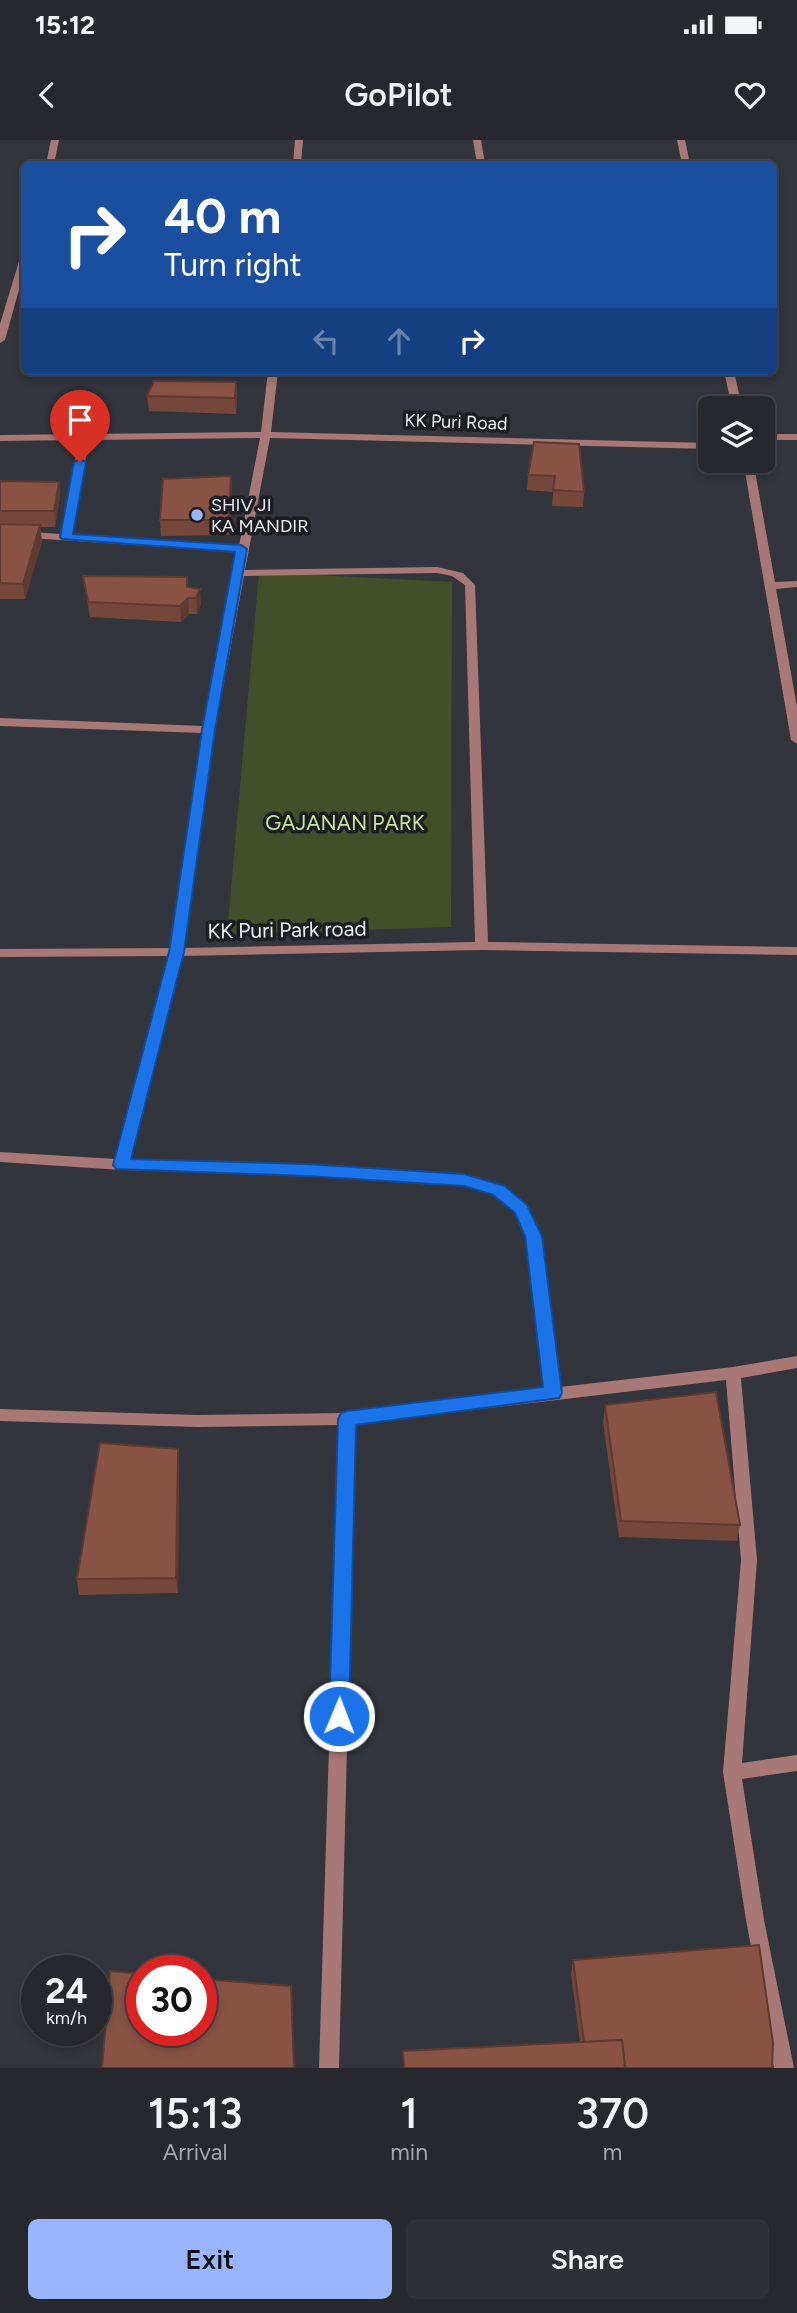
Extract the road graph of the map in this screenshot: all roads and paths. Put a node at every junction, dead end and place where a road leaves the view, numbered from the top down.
1 (55, 140) edge
2 (299, 140) edge
3 (477, 140) edge
4 (681, 140) edge
5 (51, 161) edge
6 (297, 161) edge
7 (480, 161) edge
8 (685, 161) edge
9 (21, 268) edge
10 (0, 340) edge
11 (272, 375) edge
12 (730, 375) edge
13 (734, 396) edge
14 (265, 435) junction
15 (85, 437) junction
16 (775, 437) edge
17 (797, 437) edge
18 (0, 438) edge
19 (698, 446) edge
20 (750, 473) edge
21 (0, 533) edge
22 (66, 537) junction
23 (241, 549) junction
24 (237, 573) junction
25 (797, 584) edge
26 (772, 586) junction
27 (0, 722) edge
28 (209, 730) junction
29 (797, 740) edge
30 (482, 946) junction
31 (797, 951) edge
32 (177, 952) junction
33 (0, 953) edge
34 (0, 1157) edge
35 (122, 1165) junction
36 (797, 1362) edge
37 (733, 1373) junction
38 (553, 1393) junction
39 (0, 1415) edge
40 (347, 1419) junction
41 (797, 1763) edge
42 (732, 1772) junction
43 (329, 2068) edge
44 (784, 2068) edge

1 - 5 street
2 - 6 street
3 - 7 street
4 - 8 street
9 - 10 street
11 - 14 street
12 - 13 street
14 - 15 street, KK Puri Road
14 - 19 street, KK Puri Road
14 - 23 street, KK Puri Park road
15 - 18 street, KK Puri Road
15 - 22 street
16 - 17 street
20 - 26 street
21 - 22 street
22 - 23 street
23 - 24 street, KK Puri Park road
24 - 28 street, KK Puri Park road
24 - 30 street
25 - 26 street
26 - 29 street
27 - 28 street
28 - 32 street, KK Puri Park road
30 - 31 street, KK Puri Park road
30 - 32 street, KK Puri Park road
32 - 33 street
32 - 35 street
34 - 35 street
35 - 38 street
36 - 37 street
37 - 38 street
37 - 42 street
38 - 40 street
39 - 40 street
40 - 43 street
41 - 42 street
42 - 44 street

